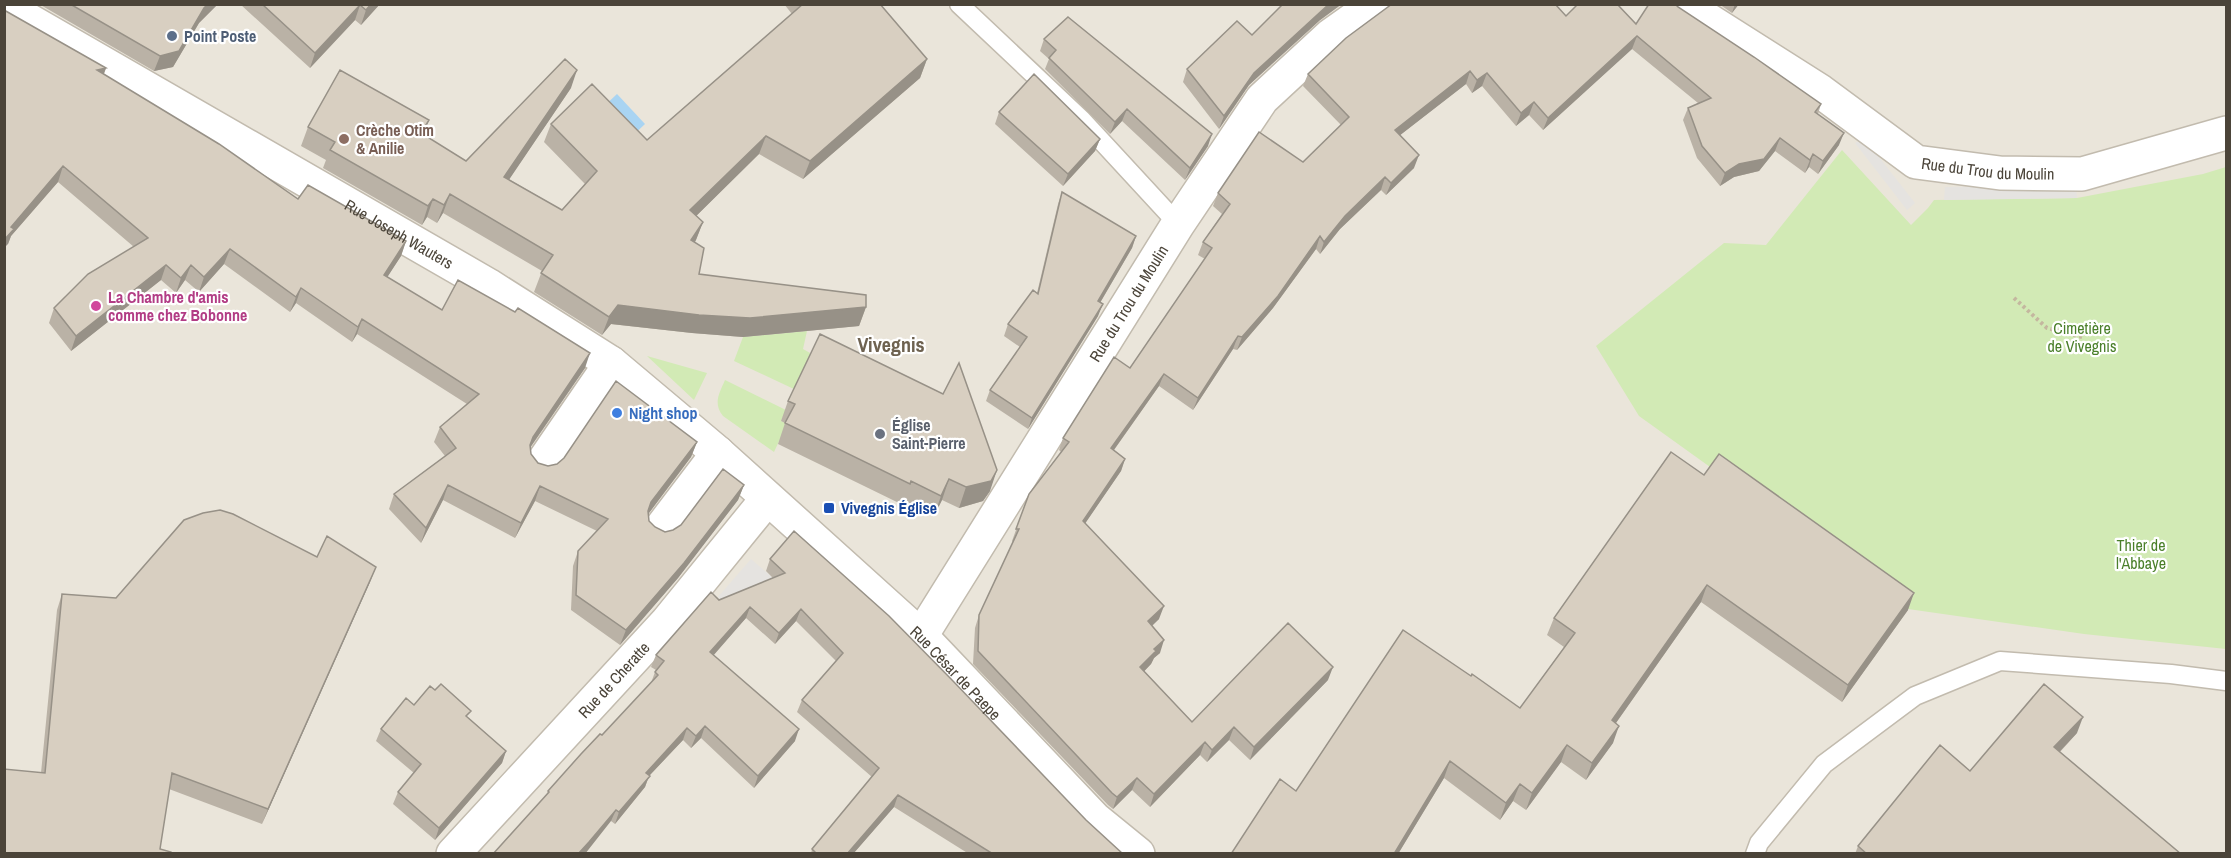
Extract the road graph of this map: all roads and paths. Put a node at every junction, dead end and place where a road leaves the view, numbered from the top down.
1 (959, 4) edge
2 (1375, 4) edge
3 (1683, 4) edge
4 (4, 6) edge
5 (2226, 133) edge
6 (1178, 224) junction
7 (2014, 298) dead end
8 (2082, 337) dead end
9 (611, 363) junction
10 (718, 453) junction
11 (543, 462) edge
12 (767, 499) junction
13 (661, 528) edge
14 (921, 636) junction
15 (2226, 681) edge
16 (453, 854) edge
17 (1138, 854) edge
18 (1755, 854) edge

1 - 6 lane
2 - 6 street, Rue du Trou du Moulin
3 - 5 street, Rue du Trou du Moulin
4 - 9 street, Rue Joseph Wauters
6 - 14 street, Rue du Trou du Moulin
7 - 8 path
9 - 10 street, Rue Joseph Wauters
9 - 11 street
10 - 12 street, Rue Joseph Wauters
10 - 13 street
12 - 14 street, Rue César de Paepe
12 - 16 street, Rue de Cheratte
14 - 17 street, Rue César de Paepe
15 - 18 lane

